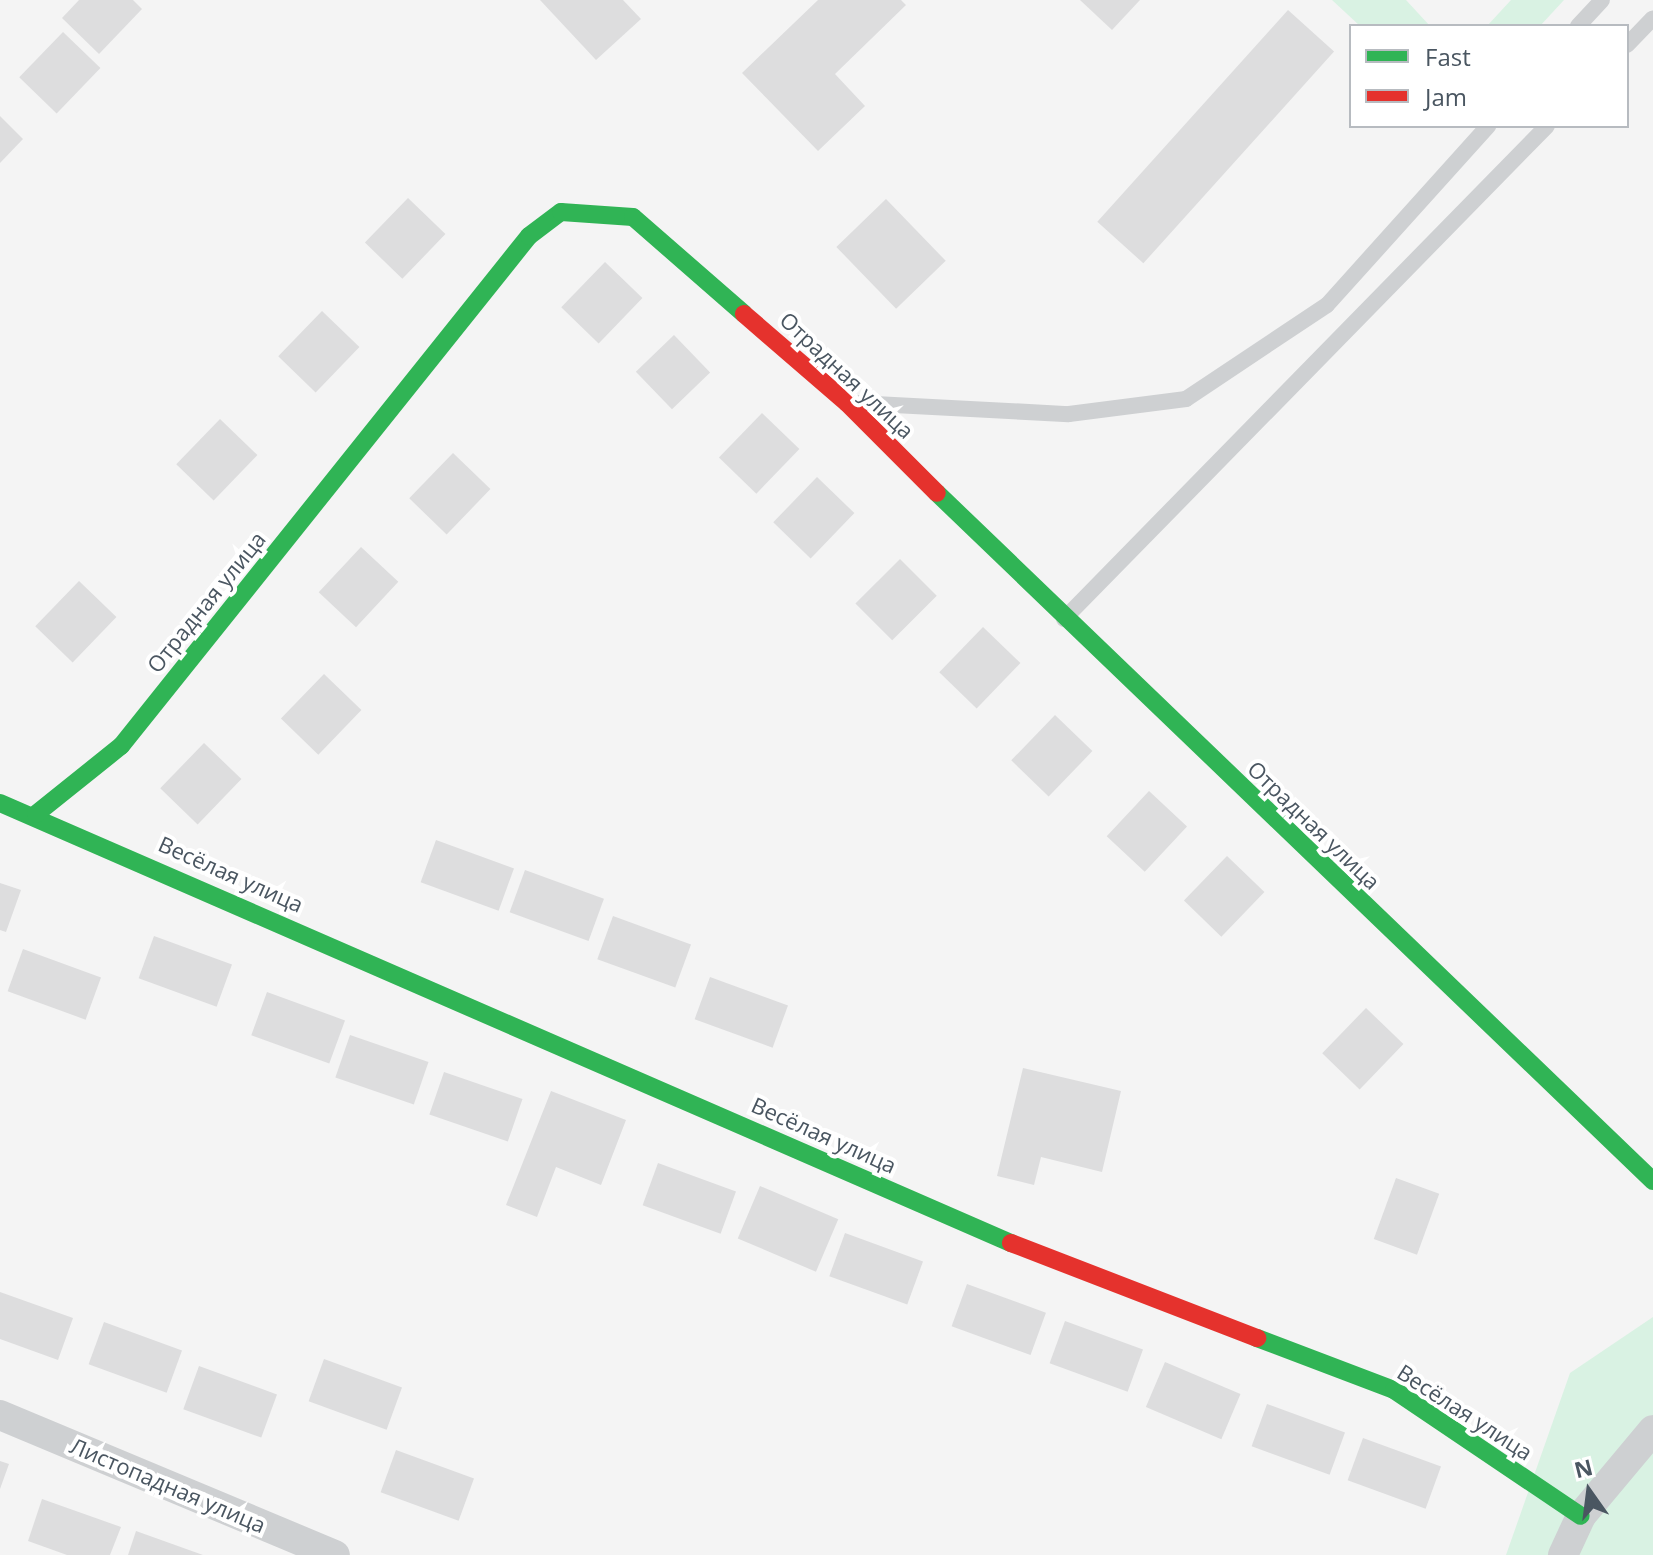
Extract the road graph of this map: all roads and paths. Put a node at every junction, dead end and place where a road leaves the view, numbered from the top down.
1 (1602, 0) edge
2 (1653, 18) edge
3 (1580, 24) edge
4 (1629, 43) edge
5 (1486, 128) edge
6 (1545, 128) edge
7 (847, 403) junction
8 (1064, 619) junction
9 (0, 803) edge
10 (36, 814) junction
11 (1653, 1181) edge
12 (0, 1415) edge
13 (1653, 1430) edge
14 (1581, 1516) junction
15 (335, 1555) edge
16 (1563, 1555) edge

1 - 3 lane
2 - 4 lane
5 - 7 lane
6 - 8 lane
7 - 8 street, Отрадная улица
7 - 10 street, Отрадная улица
8 - 11 street, Отрадная улица
9 - 10 street, Весёлая улица
10 - 14 street, Весёлая улица
12 - 15 street, Листопадная улица
13 - 14 street
14 - 16 street

